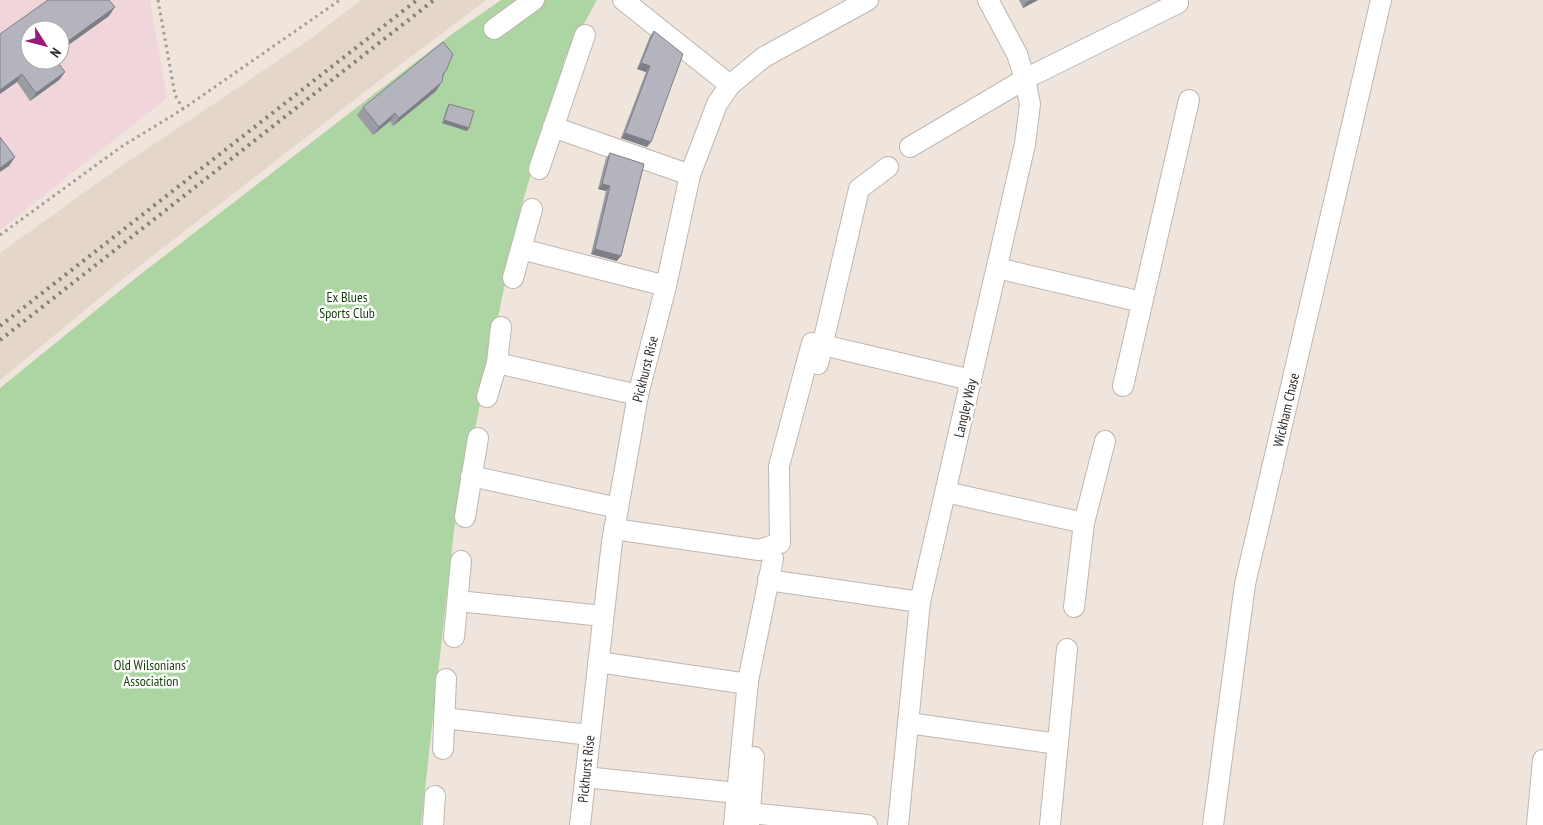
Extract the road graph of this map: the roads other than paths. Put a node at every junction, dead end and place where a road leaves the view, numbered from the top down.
1 (534, 0) edge
2 (623, 0) edge
3 (868, 0) edge
4 (988, 0) edge
5 (1381, 0) edge
6 (1178, 3) dead end
7 (494, 29) dead end
8 (585, 35) dead end
9 (1025, 79) junction
10 (730, 85) junction
11 (1189, 100) dead end
12 (554, 127) junction
13 (910, 147) dead end
14 (888, 167) dead end
15 (539, 169) dead end
16 (690, 175) junction
17 (532, 209) dead end
18 (521, 249) junction
19 (997, 268) junction
20 (513, 278) dead end
21 (666, 286) junction
22 (1142, 302) junction
23 (501, 327) dead end
24 (817, 344) junction
25 (497, 363) junction
26 (971, 380) junction
27 (1123, 386) dead end
28 (638, 395) junction
29 (486, 396) dead end
30 (802, 432) dead end
31 (478, 438) dead end
32 (1105, 441) dead end
33 (472, 476) junction
34 (946, 492) junction
35 (618, 508) junction
36 (465, 517) dead end
37 (1084, 523) junction
38 (614, 529) junction
39 (773, 558) dead end
40 (461, 561) dead end
41 (768, 580) junction
42 (458, 601) junction
43 (920, 602) junction
44 (1074, 607) dead end
45 (603, 616) junction
46 (454, 636) dead end
47 (1067, 650) dead end
48 (598, 662) junction
49 (446, 679) dead end
50 (748, 684) junction
51 (444, 718) junction
52 (757, 723) dead end
53 (908, 723) junction
54 (590, 735) junction
55 (1058, 744) junction
56 (443, 749) dead end
57 (1543, 760) edge
58 (585, 777) junction
59 (737, 793) junction
60 (435, 796) dead end
61 (744, 821) edge
62 (433, 825) edge
63 (580, 825) edge
64 (867, 825) edge
65 (898, 825) edge
66 (1050, 825) edge
67 (1213, 825) edge
68 (1536, 825) edge

1 - 7 street
2 - 10 street
3 - 10 street, Pickhurst Rise
4 - 9 street, Langley Way
5 - 67 street, Wickham Chase
6 - 9 street
8 - 12 street
9 - 13 street
9 - 19 street, Langley Way
10 - 16 street, Pickhurst Rise
11 - 22 street
12 - 15 street
12 - 16 street
14 - 24 street
16 - 21 street, Pickhurst Rise
17 - 18 street
18 - 20 street
18 - 21 street
19 - 22 street
19 - 26 street, Langley Way
21 - 28 street, Pickhurst Rise
22 - 27 street
23 - 25 street
24 - 26 street
24 - 30 street
24 - 38 street
25 - 28 street
25 - 29 street
26 - 34 street, Langley Way
28 - 35 street, Pickhurst Rise
31 - 33 street
32 - 37 street
33 - 35 street
33 - 36 street
34 - 37 street
34 - 43 street, Langley Way
35 - 38 street, Pickhurst Rise
37 - 44 street
38 - 45 street, Pickhurst Rise
39 - 41 street
40 - 42 street
41 - 43 street
41 - 50 street
42 - 45 street
42 - 46 street
43 - 53 street, Langley Way
45 - 48 street, Pickhurst Rise
47 - 55 street
48 - 50 street
48 - 54 street, Pickhurst Rise
49 - 51 street
50 - 59 street
51 - 54 street
51 - 56 street
52 - 61 street
53 - 55 street
53 - 65 street, Langley Way
54 - 58 street, Pickhurst Rise
55 - 66 street
57 - 68 street
58 - 59 street
58 - 63 street, Pickhurst Rise
59 - 61 street
60 - 62 street
61 - 64 street

